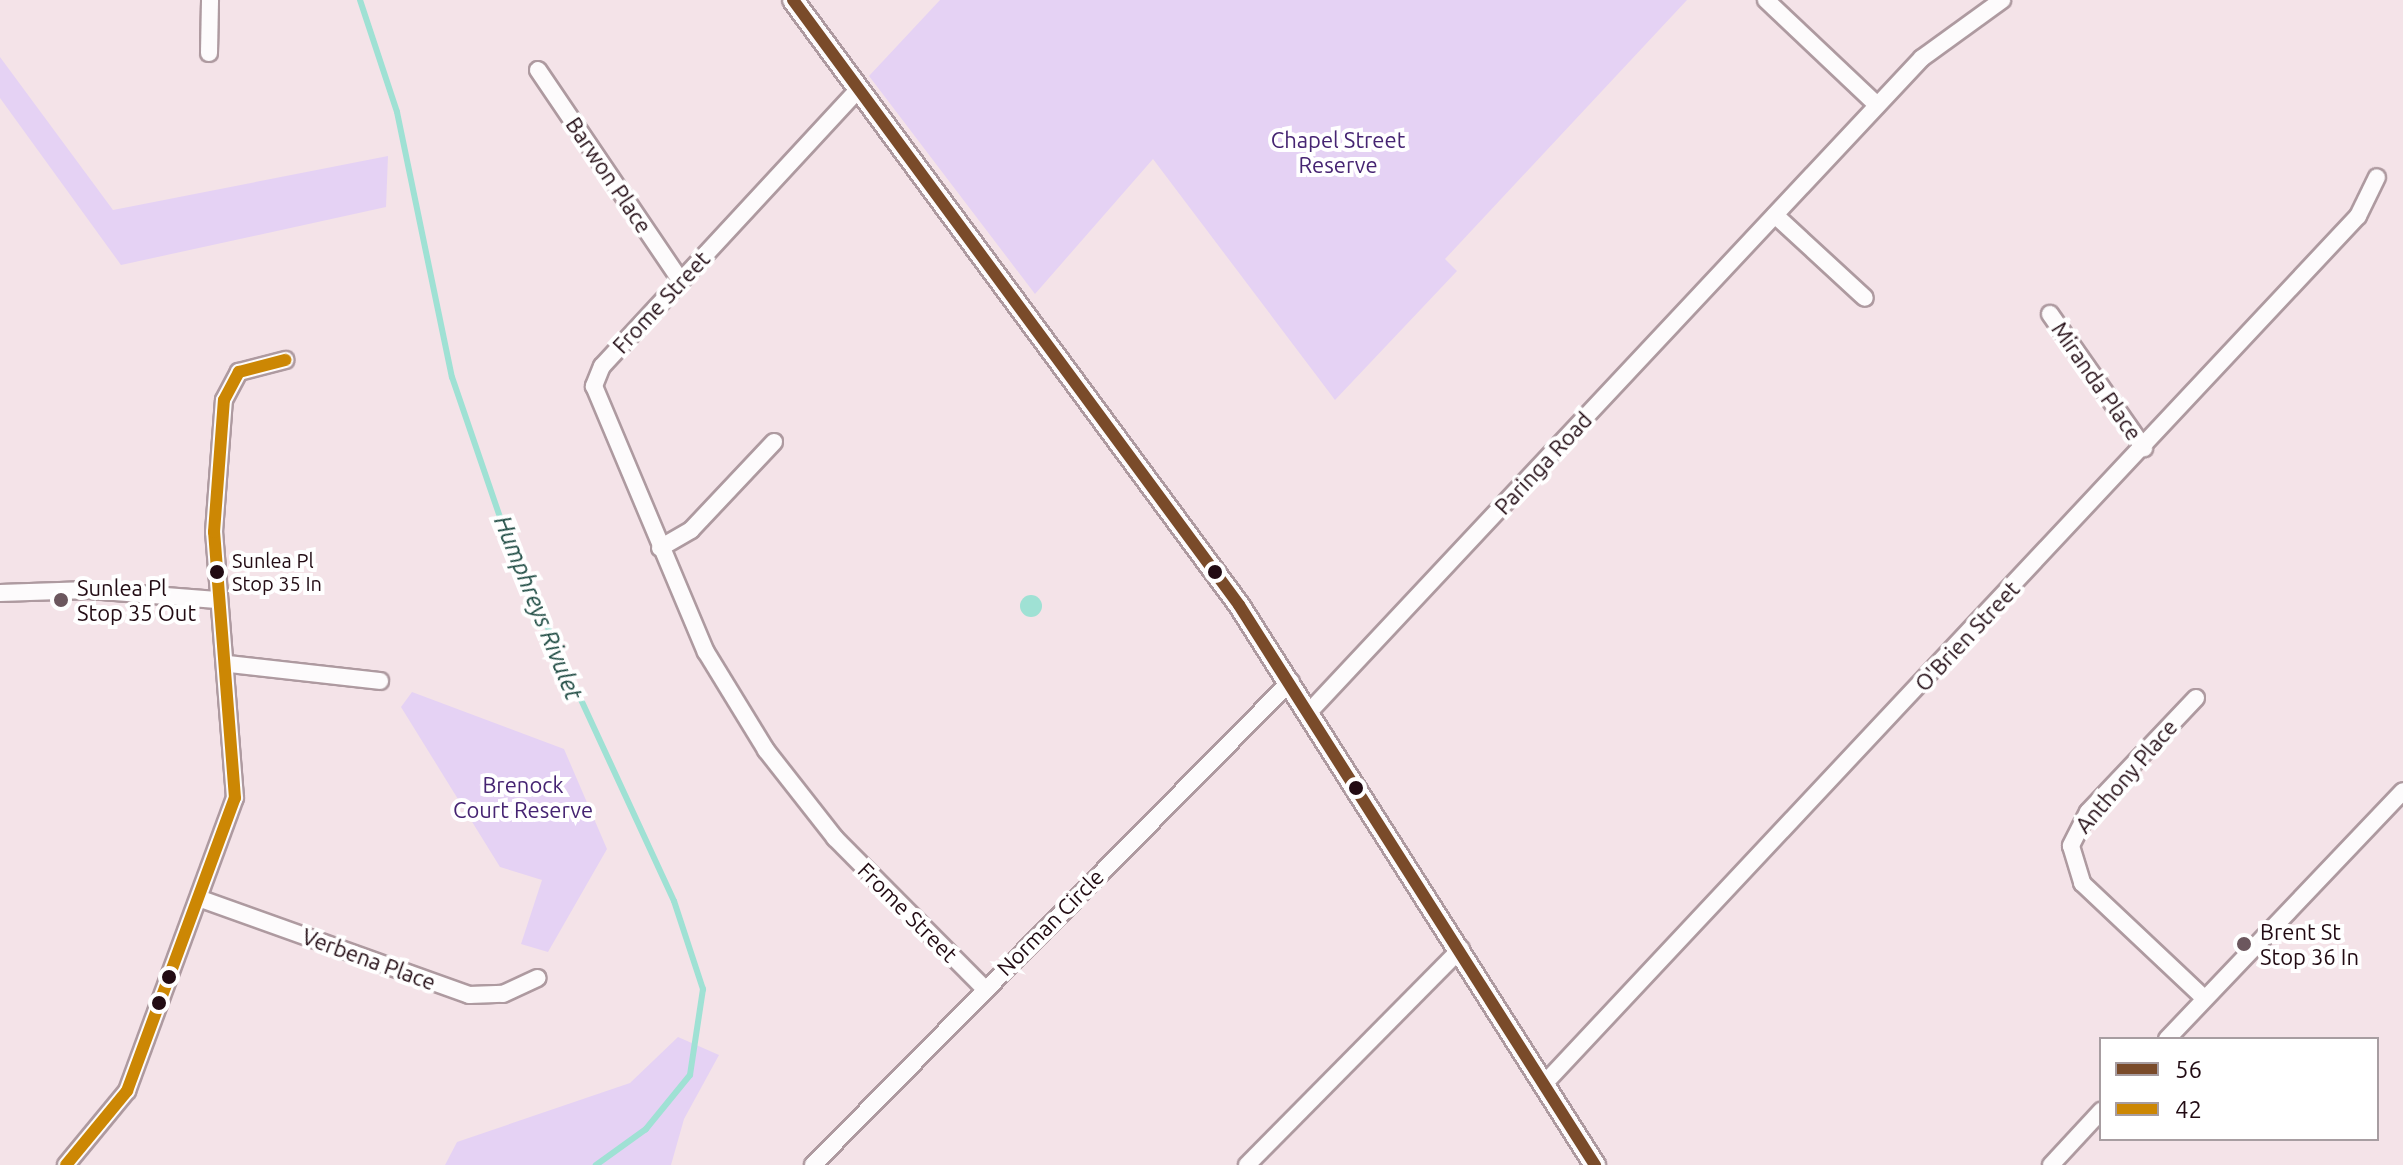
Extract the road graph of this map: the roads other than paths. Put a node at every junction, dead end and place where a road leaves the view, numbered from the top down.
1 (210, 0) edge
2 (793, 0) edge
3 (1766, 0) edge
4 (2002, 0) edge
5 (209, 53) dead end
6 (538, 70) dead end
7 (855, 93) junction
8 (1877, 105) junction
9 (2377, 177) dead end
10 (1775, 215) junction
11 (680, 280) junction
12 (1865, 298) dead end
13 (2050, 314) dead end
14 (285, 360) dead end
15 (774, 442) dead end
16 (2144, 448) junction
17 (660, 548) junction
18 (0, 593) edge
19 (217, 600) junction
20 (229, 664) junction
21 (380, 681) dead end
22 (1291, 681) junction
23 (2196, 698) dead end
24 (1310, 711) junction
25 (2403, 791) edge
26 (201, 899) junction
27 (1461, 949) junction
28 (537, 978) dead end
29 (984, 988) junction
30 (2204, 998) junction
31 (2169, 1037) edge
32 (1544, 1084) junction
33 (2099, 1113) edge
34 (66, 1165) edge
35 (813, 1165) edge
36 (1247, 1165) edge
37 (1595, 1165) edge
38 (2051, 1165) edge

1 - 5 street
2 - 7 street
3 - 8 street
4 - 8 street, Paringa Road
6 - 11 street, Barwon Place
7 - 11 street, Frome Street
7 - 22 street
8 - 10 street, Paringa Road
9 - 16 street, O'Brien Street
10 - 12 street
10 - 24 street, Paringa Road
11 - 17 street, Frome Street
13 - 16 street, Miranda Place
14 - 19 street
15 - 17 street
16 - 32 street, O'Brien Street
17 - 29 street, Frome Street
18 - 19 street
19 - 20 street
20 - 21 street
20 - 26 street
22 - 24 street
22 - 29 street, Norman Circle
23 - 30 street, Anthony Place
24 - 27 street
25 - 30 street
26 - 28 street, Verbena Place
26 - 34 street
27 - 32 street
27 - 36 street
29 - 35 street, Norman Circle
30 - 31 street
32 - 37 street
33 - 38 street

